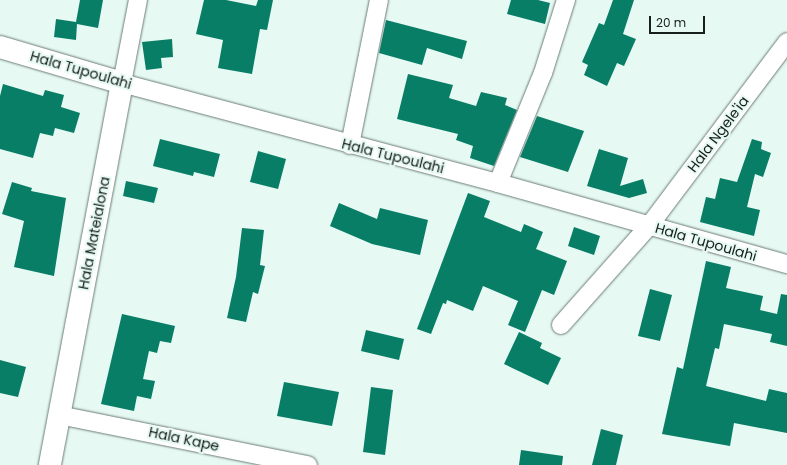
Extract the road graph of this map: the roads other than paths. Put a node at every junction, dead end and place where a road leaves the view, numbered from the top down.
1 (138, 0) edge
2 (379, 0) edge
3 (566, 0) edge
4 (787, 42) edge
5 (0, 46) edge
6 (122, 83) junction
7 (350, 145) junction
8 (498, 183) junction
9 (649, 226) junction
10 (787, 264) edge
11 (561, 325) dead end
12 (59, 414) junction
13 (50, 465) edge
14 (308, 465) edge

1 - 6 street, Hala Mateialona
2 - 7 street
3 - 8 street
4 - 9 street, Hala Ngele'ia
5 - 6 main road, Hala Tupoulahi
6 - 7 street, Hala Tupoulahi
6 - 12 main road, Hala Mateialona
7 - 8 street, Hala Tupoulahi
8 - 9 street, Hala Tupoulahi
9 - 10 street, Hala Tupoulahi
9 - 11 street, Hala Ngele'ia
12 - 13 main road, Hala Mateialona
12 - 14 street, Hala Kape

